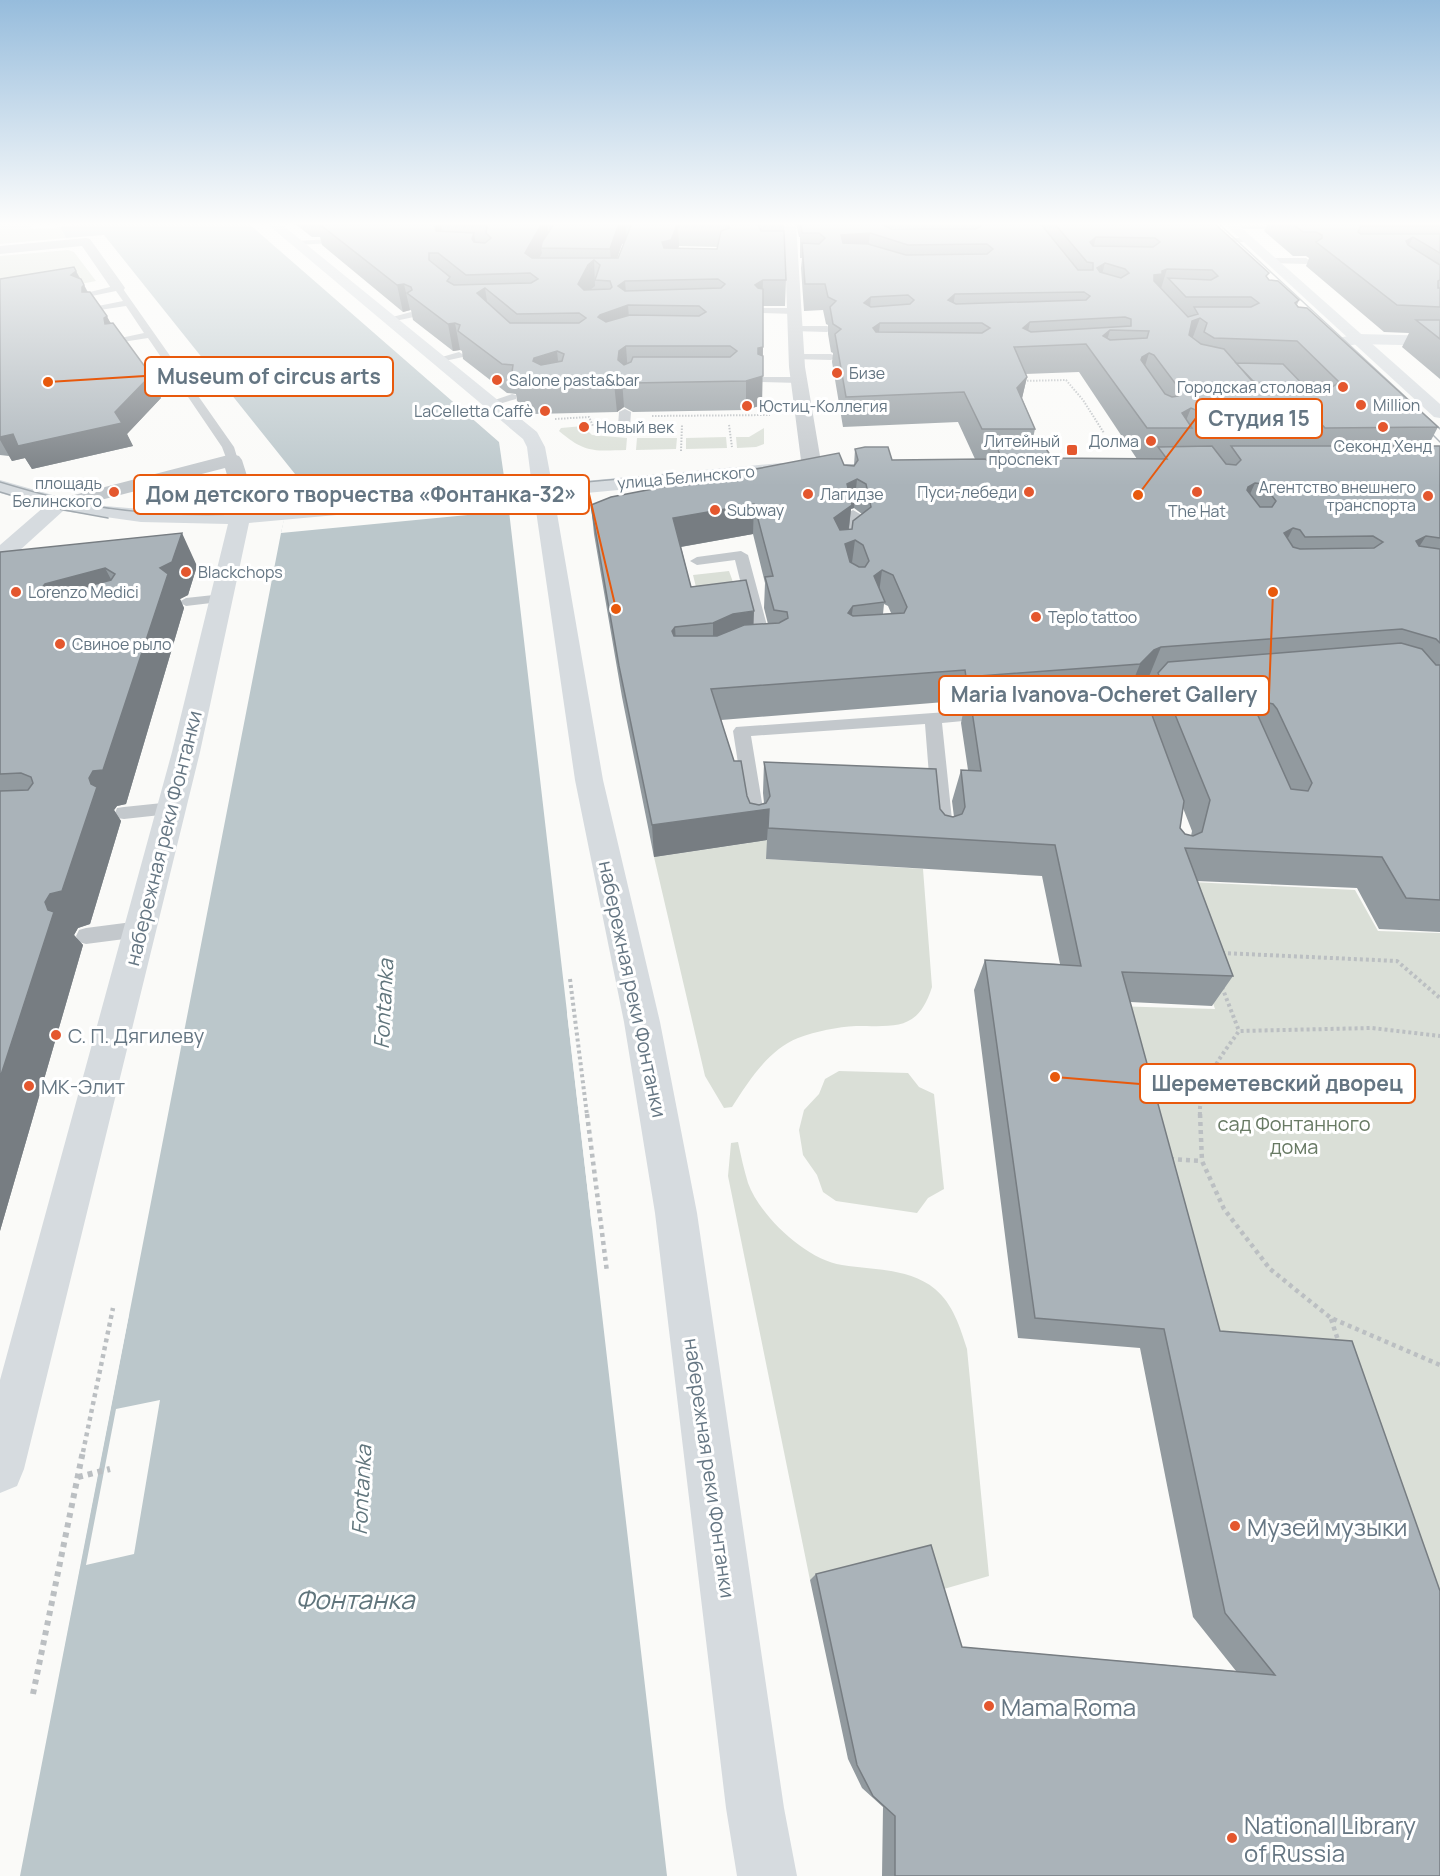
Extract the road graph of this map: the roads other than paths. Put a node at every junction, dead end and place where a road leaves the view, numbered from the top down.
1 (133, 311) edge
2 (381, 311) edge
3 (762, 311) edge
4 (794, 311) joint
5 (1325, 311) edge
6 (411, 315) edge
7 (390, 319) junction
8 (795, 329) junction
9 (827, 329) edge
10 (150, 335) junction
11 (120, 341) edge
12 (1440, 341) edge
13 (1362, 344) junction
14 (1440, 349) edge
15 (459, 355) edge
16 (831, 357) edge
17 (440, 359) junction
18 (1342, 360) edge
19 (794, 368) junction
20 (762, 380) edge
21 (512, 397) edge
22 (492, 402) junction
23 (1440, 413) edge
24 (232, 460) junction
25 (822, 467) joint
26 (0, 486) edge
27 (525, 492) junction
28 (58, 505) junction
29 (852, 514) edge
30 (240, 517) junction
31 (842, 555) edge
32 (0, 556) edge
33 (697, 561) dead end
34 (223, 598) junction
35 (186, 602) dead end
36 (764, 648) edge
37 (1195, 682) edge
38 (1133, 703) junction
39 (1109, 705) edge
40 (1004, 713) edge
41 (933, 718) junction
42 (1141, 725) edge
43 (172, 808) junction
44 (124, 813) dead end
45 (757, 827) edge
46 (944, 839) edge
47 (140, 929) junction
48 (86, 936) dead end
49 (2, 1452) edge
50 (767, 1876) edge

1 - 10 lane, набережная реки Фонтанки
2 - 7 main road, набережная реки Фонтанки
3 - 4 lane
4 - 8 street
5 - 13 main road
6 - 7 lane
7 - 17 main road, набережная реки Фонтанки
8 - 9 lane
8 - 19 street
10 - 11 lane
10 - 24 lane, набережная реки Фонтанки
12 - 13 main road
13 - 14 main road
13 - 18 main road
13 - 23 main road
15 - 17 lane
16 - 19 lane
17 - 22 main road, набережная реки Фонтанки
19 - 20 lane
19 - 25 street
21 - 22 lane
22 - 27 main road, набережная реки Фонтанки
24 - 28 street
24 - 30 street, набережная реки Фонтанки
25 - 27 main road, улица Белинского
26 - 28 main road
27 - 30 main road, улица Белинского
27 - 50 main road, набережная реки Фонтанки
28 - 30 main road
28 - 32 main road
29 - 31 lane
30 - 34 main road, набережная реки Фонтанки
33 - 36 lane
34 - 35 lane
34 - 43 main road, набережная реки Фонтанки
37 - 38 lane
38 - 39 lane
38 - 42 lane
40 - 41 lane
41 - 45 lane
41 - 46 lane
43 - 44 lane
43 - 47 main road, набережная реки Фонтанки
47 - 48 lane
47 - 49 main road, набережная реки Фонтанки

